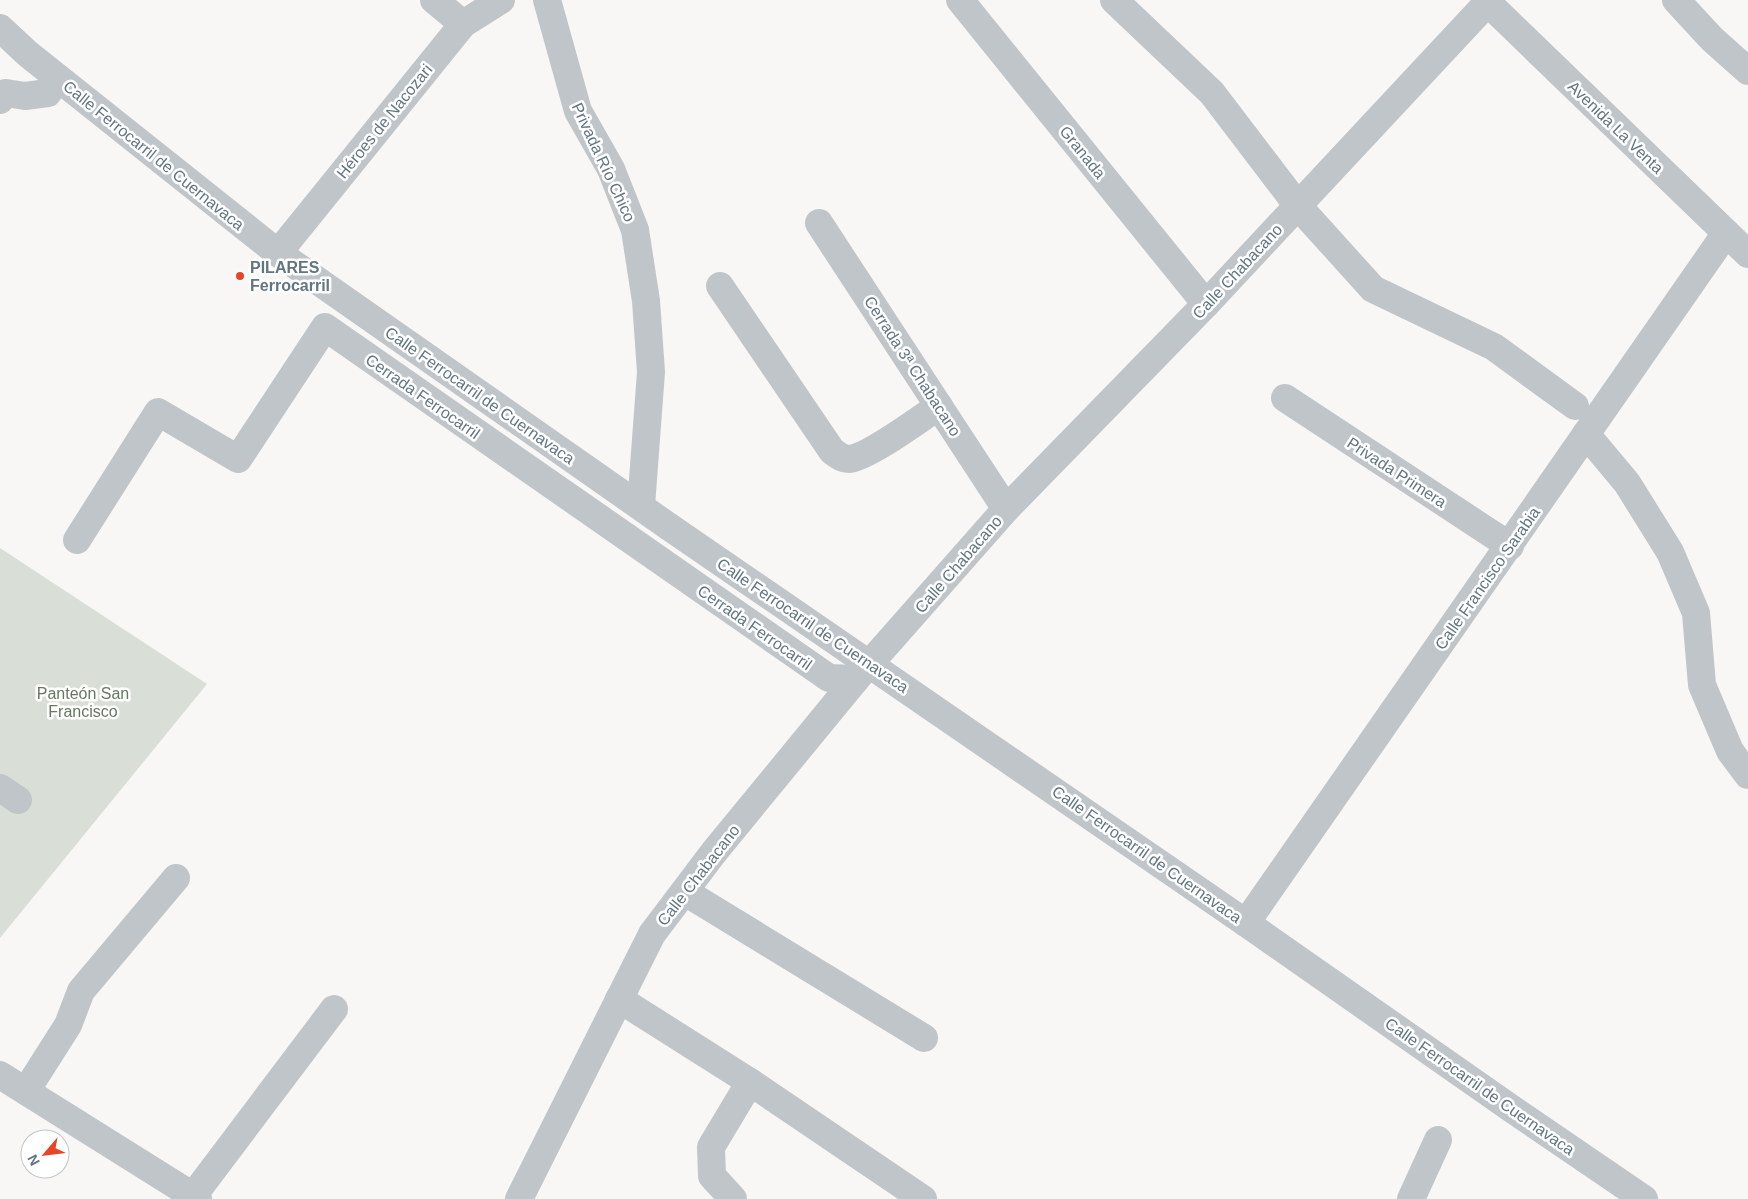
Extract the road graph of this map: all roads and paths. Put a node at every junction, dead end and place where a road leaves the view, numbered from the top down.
1 (434, 0) edge
2 (501, 0) edge
3 (547, 0) edge
4 (960, 0) edge
5 (1114, 0) edge
6 (1676, 0) edge
7 (1487, 1) edge
8 (463, 24) junction
9 (0, 28) edge
10 (1748, 71) edge
11 (48, 93) dead end
12 (0, 100) edge
13 (1298, 206) junction
14 (819, 223) dead end
15 (1726, 233) junction
16 (278, 253) junction
17 (1748, 254) edge
18 (720, 286) dead end
19 (1206, 304) junction
20 (1286, 398) dead end
21 (940, 406) junction
22 (1575, 406) dead end
23 (1586, 434) junction
24 (641, 506) junction
25 (1006, 509) junction
26 (77, 540) dead end
27 (1510, 546) junction
28 (863, 671) junction
29 (1748, 775) edge
30 (176, 878) dead end
31 (685, 892) junction
32 (1246, 923) junction
33 (619, 999) junction
34 (334, 1009) dead end
35 (924, 1038) dead end
36 (0, 1075) edge
37 (750, 1082) junction
38 (26, 1091) junction
39 (1438, 1140) dead end
40 (195, 1198) edge
41 (519, 1199) edge
42 (732, 1199) edge
43 (923, 1199) edge
44 (1411, 1199) edge
45 (1644, 1199) edge

1 - 8 street
2 - 8 street, Héroes de Nacozari
3 - 24 street, Privada Río Chico
4 - 19 street, Granada
5 - 13 street
6 - 10 street
7 - 13 street, Calle Chabacano
7 - 15 street, Avenida La Venta
8 - 16 street, Héroes de Nacozari
9 - 16 street, Calle Ferrocarril de Cuernavaca
11 - 12 street, Calle Ferrocarril de Cuernavaca
13 - 19 street, Calle Chabacano
13 - 22 street
14 - 21 street, Cerrada 3ª Chabacano
15 - 17 street, Avenida La Venta
15 - 23 street, Calle Francisco Sarabia
16 - 24 street, Calle Ferrocarril de Cuernavaca
18 - 21 street
19 - 25 street, Calle Chabacano
20 - 27 street, Privada Primera
21 - 25 street, Cerrada 3ª Chabacano
23 - 27 street, Calle Francisco Sarabia
23 - 29 street
24 - 28 street, Calle Ferrocarril de Cuernavaca
25 - 28 street, Calle Chabacano
26 - 28 street, Cerrada Ferrocarril
27 - 32 street, Calle Francisco Sarabia
28 - 31 street, Calle Chabacano
28 - 32 street, Calle Ferrocarril de Cuernavaca
30 - 38 street
31 - 33 street, Calle Chabacano
31 - 35 street
32 - 45 street, Calle Ferrocarril de Cuernavaca
33 - 37 street
33 - 41 street, Calle Chabacano
34 - 40 street
36 - 38 street
37 - 42 street
37 - 43 street
38 - 40 street
39 - 44 street

